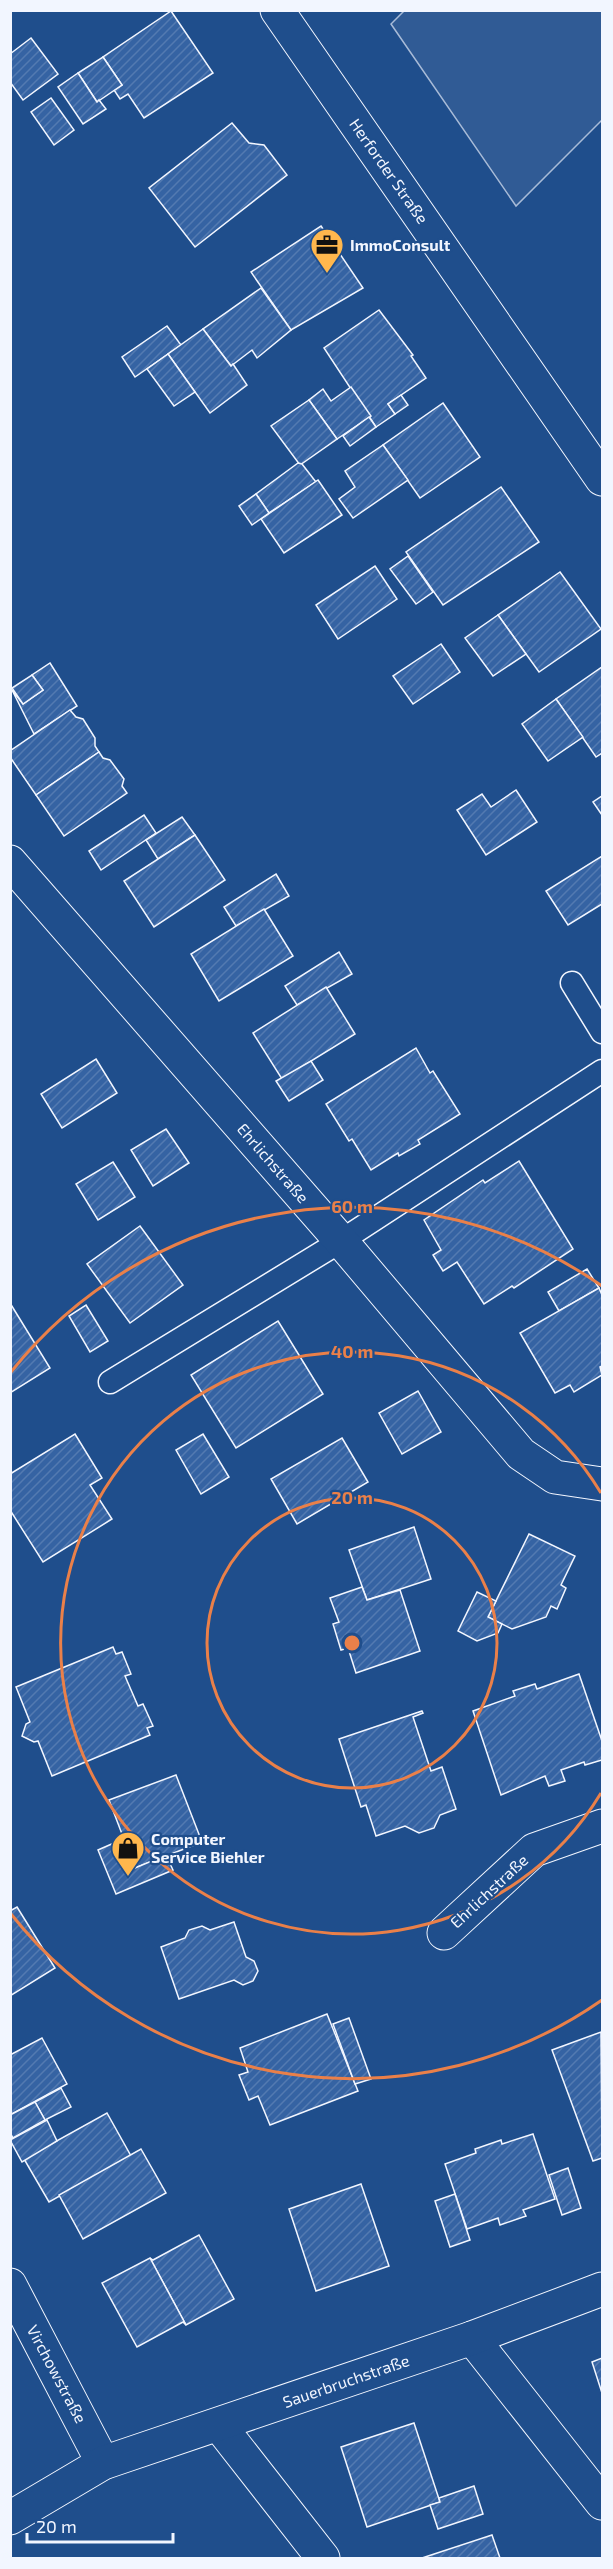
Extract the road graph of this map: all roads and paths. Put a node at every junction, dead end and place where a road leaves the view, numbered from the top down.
1 (277, 10) edge
2 (603, 479) edge
3 (10, 862) edge
4 (572, 983) dead end
5 (603, 1032) edge
6 (603, 1071) edge
7 (341, 1241) junction
8 (110, 1382) dead end
9 (603, 1484) edge
10 (603, 1826) edge
11 (444, 1933) dead end
12 (10, 2285) edge
13 (603, 2289) edge
14 (472, 2338) junction
15 (219, 2425) junction
16 (103, 2463) junction
17 (603, 2503) edge
18 (10, 2518) edge
19 (323, 2559) edge

1 - 2 street, Herforder Straße
3 - 7 street, Ehrlichstraße
4 - 5 lane
6 - 7 lane
7 - 8 lane
7 - 9 street, Ehrlichstraße
10 - 11 street, Ehrlichstraße
12 - 16 street, Virchowstraße
13 - 14 street, Sauerbruchstraße
14 - 15 street, Sauerbruchstraße
14 - 17 street
15 - 16 street, Sauerbruchstraße
15 - 19 street
16 - 18 street, Sauerbruchstraße

